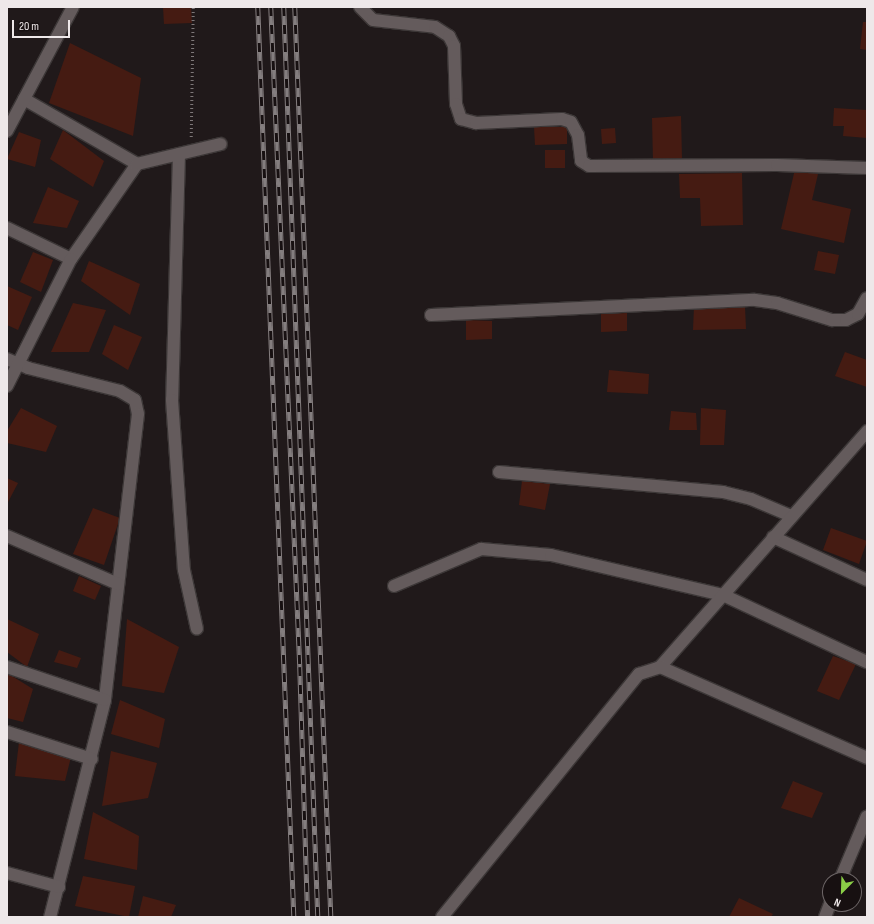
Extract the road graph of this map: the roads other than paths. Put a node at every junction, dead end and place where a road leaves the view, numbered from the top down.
1 (73, 7) edge
2 (360, 7) edge
3 (24, 99) junction
4 (7, 131) edge
5 (220, 144) dead end
6 (179, 154) junction
7 (137, 164) junction
8 (867, 168) edge
9 (7, 228) edge
10 (71, 259) junction
11 (867, 298) edge
12 (431, 316) dead end
13 (7, 359) edge
14 (20, 365) junction
15 (7, 386) edge
16 (866, 433) edge
17 (499, 472) dead end
18 (791, 516) junction
19 (7, 536) edge
20 (773, 538) junction
21 (867, 580) edge
22 (118, 584) junction
23 (394, 586) dead end
24 (723, 595) junction
25 (197, 629) dead end
26 (867, 662) edge
27 (7, 667) edge
28 (660, 667) junction
29 (105, 700) junction
30 (7, 732) edge
31 (867, 758) edge
32 (92, 759) junction
33 (867, 816) edge
34 (843, 872) edge
35 (7, 873) edge
36 (59, 887) junction
37 (50, 917) edge
38 (442, 917) edge

1 - 3 street
2 - 8 street
3 - 4 street
3 - 7 street
5 - 6 street
6 - 7 street
6 - 25 street
7 - 10 street
9 - 10 street
10 - 14 street
11 - 12 street
13 - 14 street
14 - 15 street
14 - 22 street
16 - 18 street
17 - 18 street
18 - 20 street
19 - 22 street
20 - 21 street
20 - 24 street
22 - 29 street
23 - 24 street
24 - 26 street
24 - 28 street
27 - 29 street
28 - 31 street
28 - 38 street
29 - 32 street
30 - 32 street
32 - 36 street
33 - 34 street
35 - 36 street
36 - 37 street

